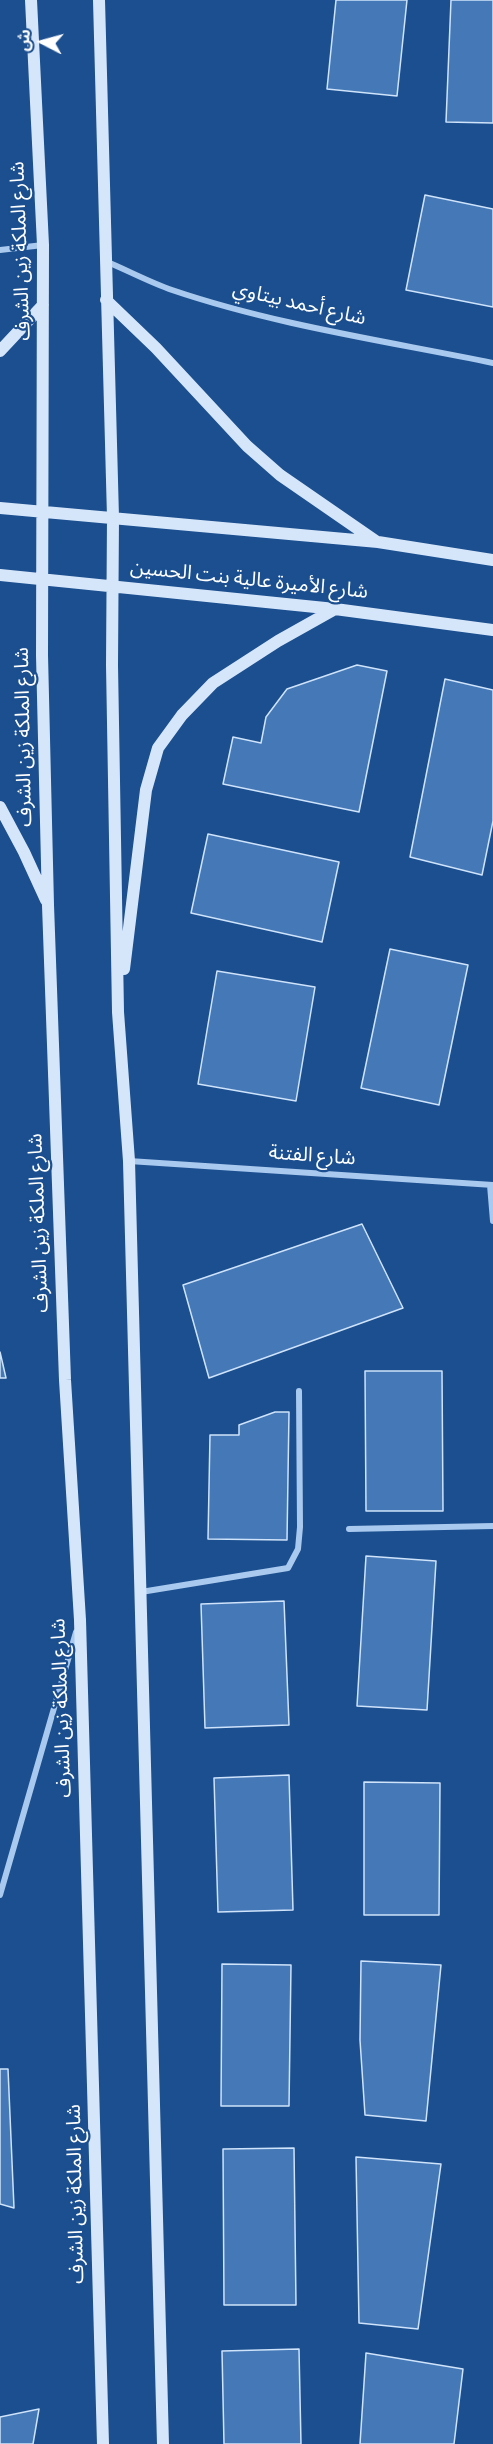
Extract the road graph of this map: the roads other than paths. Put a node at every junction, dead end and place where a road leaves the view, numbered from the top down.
1 (31, 0) edge
2 (99, 0) edge
3 (43, 245) junction
4 (0, 250) edge
5 (104, 260) junction
6 (106, 300) junction
7 (44, 305) junction
8 (0, 351) edge
9 (493, 363) edge
10 (0, 508) edge
11 (44, 511) junction
12 (113, 517) junction
13 (378, 542) junction
14 (493, 560) edge
15 (0, 575) edge
16 (42, 579) junction
17 (113, 585) junction
18 (335, 609) junction
19 (493, 630) edge
20 (0, 807) edge
21 (48, 904) junction
22 (118, 1012) junction
23 (129, 1161) junction
24 (492, 1185) edge
25 (493, 1221) edge
26 (299, 1391) dead end
27 (493, 1526) edge
28 (349, 1529) dead end
29 (141, 1592) junction
30 (80, 1620) junction
31 (0, 1895) edge
32 (103, 2444) edge
33 (163, 2444) edge

1 - 3 main road, شارع الملكة زين الشرف
2 - 5 main road
3 - 4 street
3 - 7 main road, شارع الملكة زين الشرف
5 - 6 main road
5 - 9 street, شارع أحمد بيتاوي
6 - 12 main road
6 - 13 main road
7 - 8 main road
7 - 11 main road, شارع الملكة زين الشرف
10 - 11 main road
11 - 12 main road
11 - 16 main road, شارع الملكة زين الشرف
12 - 13 main road
12 - 17 main road
13 - 14 main road
15 - 16 main road, شارع الأميرة عالية بنت الحسين
16 - 17 main road, شارع الأميرة عالية بنت الحسين
16 - 21 main road, شارع الملكة زين الشرف
17 - 18 main road, شارع الأميرة عالية بنت الحسين
17 - 22 main road
18 - 19 main road, شارع الأميرة عالية بنت الحسين
18 - 22 main road
20 - 21 main road
21 - 30 main road, شارع الملكة زين الشرف
22 - 23 main road
23 - 24 street, شارع الفتنة
23 - 29 main road
24 - 25 street
26 - 29 street
27 - 28 street
29 - 33 main road
30 - 31 street
30 - 32 main road, شارع الملكة زين الشرف

